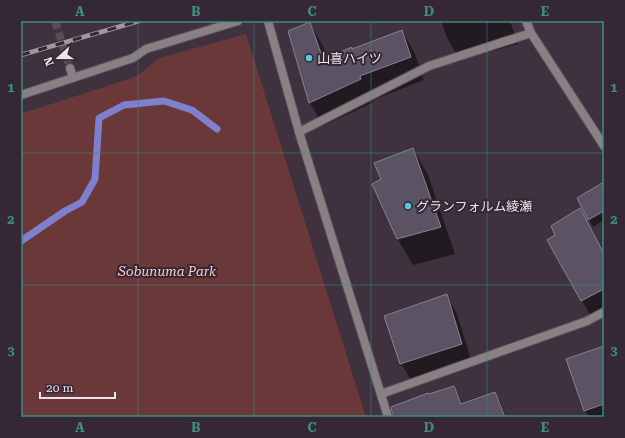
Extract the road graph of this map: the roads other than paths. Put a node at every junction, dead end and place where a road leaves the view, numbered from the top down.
1 (238, 21) edge
2 (268, 21) edge
3 (526, 21) edge
4 (531, 33) junction
5 (70, 68) tunnel mouth
6 (73, 78) junction
7 (21, 95) edge
8 (299, 132) junction
9 (604, 146) edge
10 (604, 312) edge
11 (381, 394) junction
12 (388, 417) edge

1 - 6 street
2 - 8 street
3 - 4 street
4 - 8 street
4 - 9 street
5 - 6 street
6 - 7 street
8 - 11 street
10 - 11 street
11 - 12 street

